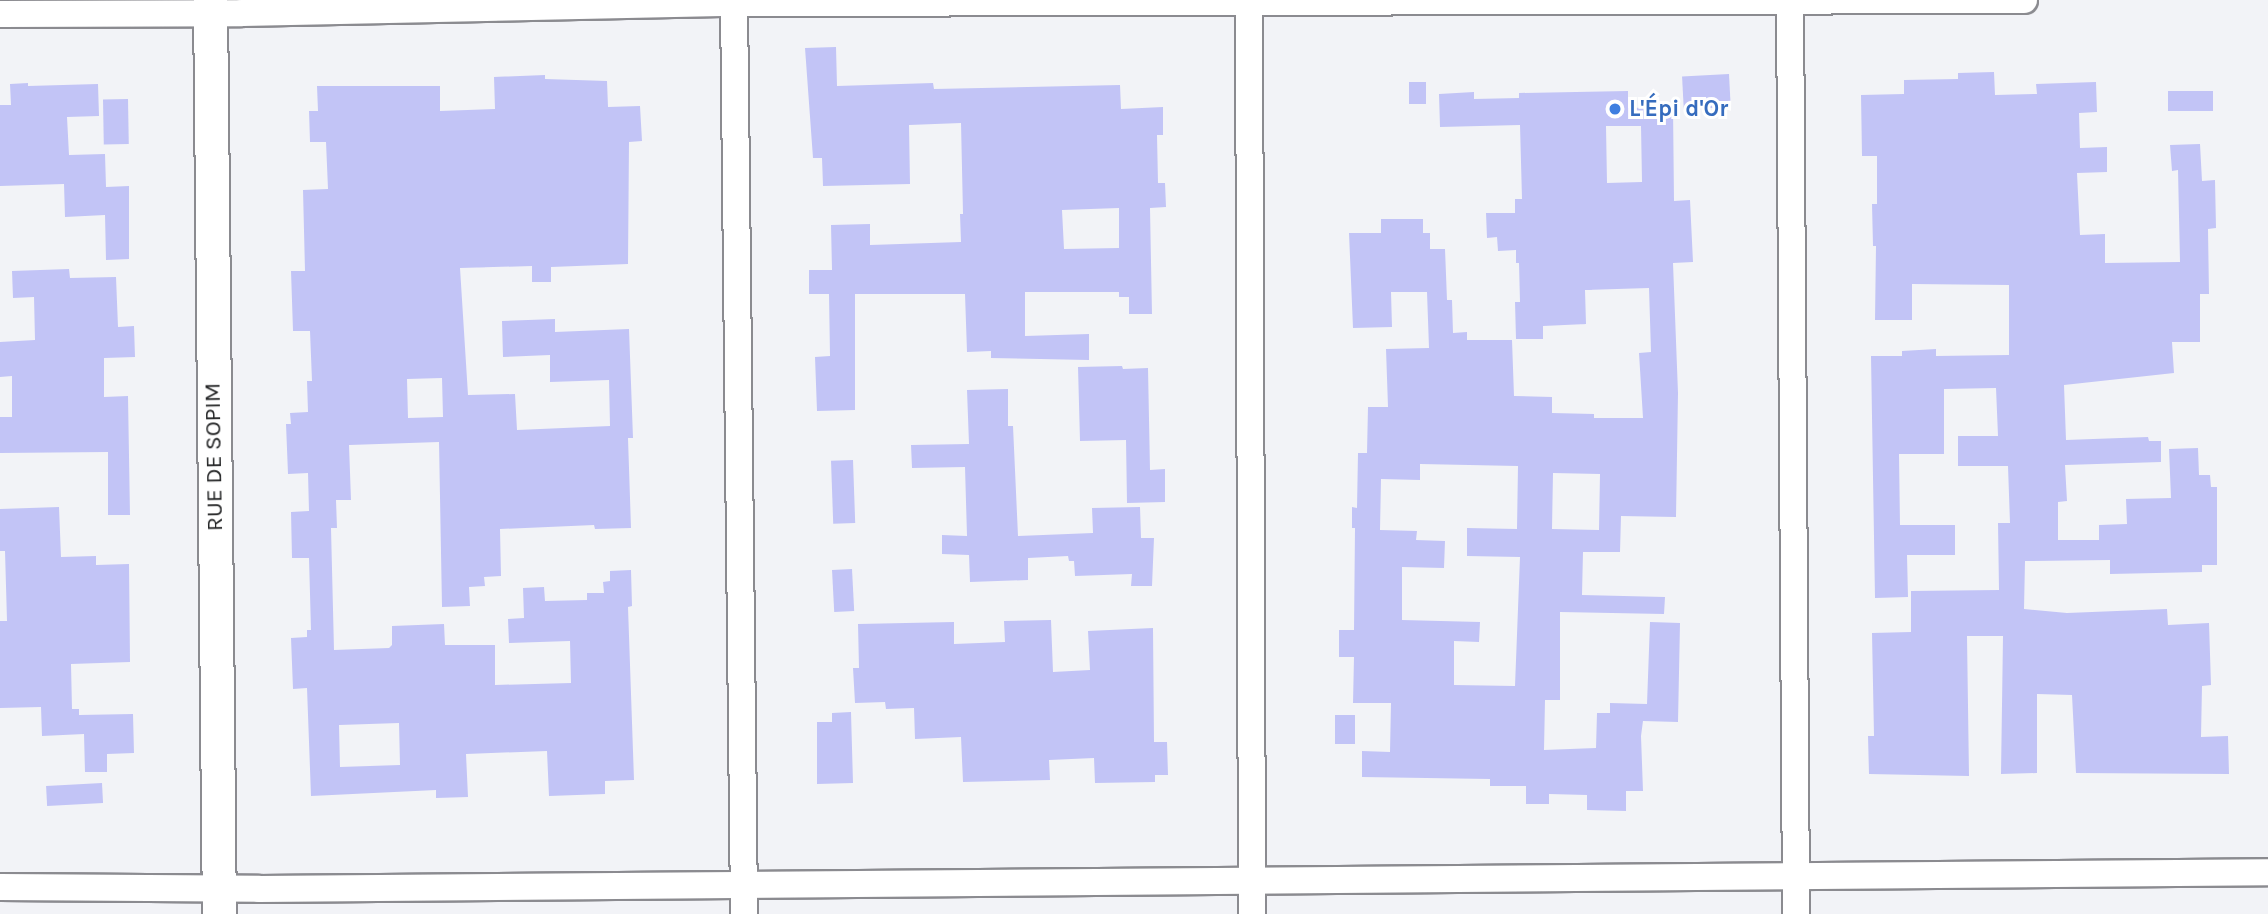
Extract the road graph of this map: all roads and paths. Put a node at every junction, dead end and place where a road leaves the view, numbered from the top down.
1 (2024, 0) edge
2 (734, 1) edge
3 (1249, 1) edge
4 (1790, 1) edge
5 (210, 7) edge
6 (0, 14) edge
7 (2268, 872) edge
8 (1796, 876) junction
9 (1251, 881) junction
10 (744, 885) junction
11 (0, 887) edge
12 (219, 902) edge
13 (744, 914) edge
14 (1252, 914) edge
15 (1796, 914) edge

1 - 4 street
2 - 3 street
2 - 5 street
2 - 10 street
3 - 4 street
3 - 9 street
4 - 8 street
5 - 6 street
5 - 12 street, RUE DE SOPIM
7 - 8 street
8 - 9 street
8 - 15 street
9 - 10 street
9 - 14 street
10 - 12 street
10 - 13 street
11 - 12 street

